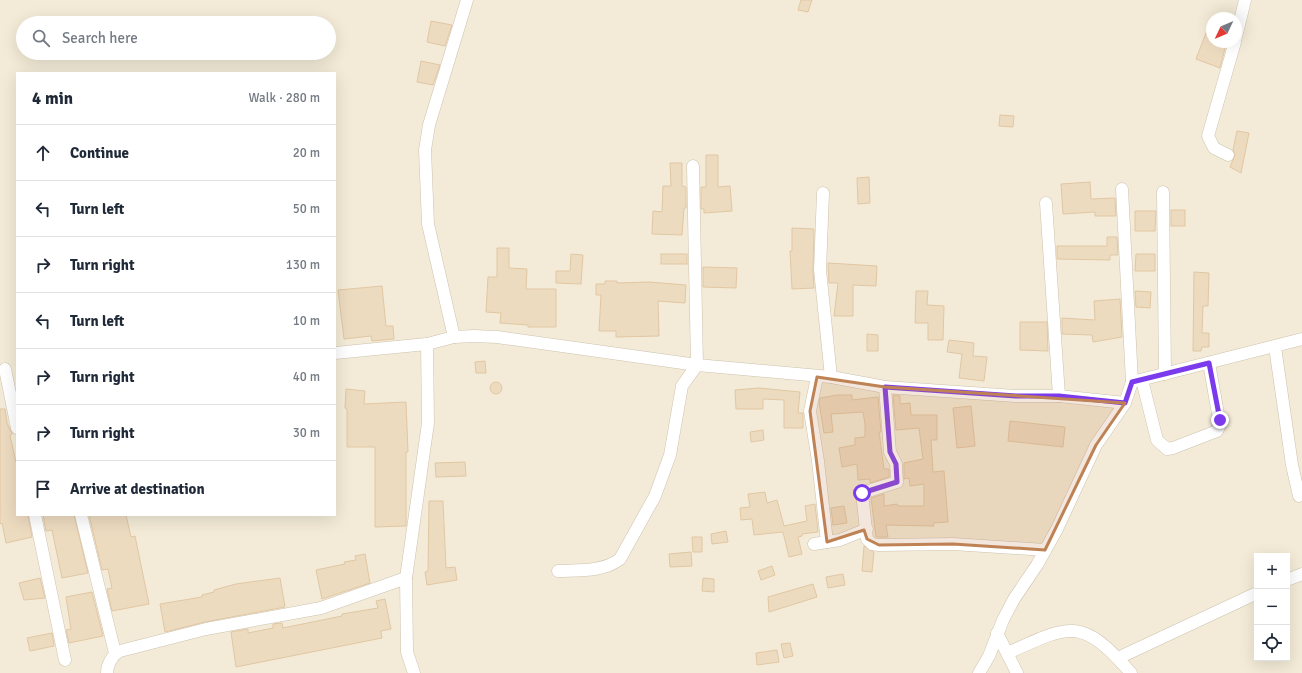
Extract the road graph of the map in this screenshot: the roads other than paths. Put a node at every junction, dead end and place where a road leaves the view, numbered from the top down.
1 (467, 0) edge
2 (1245, 0) edge
3 (1242, 12) edge
4 (1233, 48) edge
5 (1228, 155) dead end
6 (693, 166) dead end
7 (1122, 189) dead end
8 (1163, 192) dead end
9 (823, 193) dead end
10 (1046, 203) dead end
11 (454, 337) junction
12 (1302, 339) edge
13 (427, 344) junction
14 (1275, 347) junction
15 (336, 353) edge
16 (1209, 363) junction
17 (698, 365) junction
18 (16, 368) edge
19 (2, 369) edge
20 (1165, 374) junction
21 (818, 376) junction
22 (831, 376) junction
23 (1137, 381) junction
24 (885, 387) junction
25 (1059, 396) junction
26 (1125, 403) junction
27 (16, 424) edge
28 (1297, 464) edge
29 (1299, 496) dead end
30 (35, 516) edge
31 (81, 516) edge
32 (866, 529) junction
33 (827, 542) junction
34 (814, 544) dead end
35 (1045, 550) junction
36 (558, 571) dead end
37 (1302, 574) edge
38 (406, 578) junction
39 (1290, 579) edge
40 (1254, 594) edge
41 (997, 633) junction
42 (115, 653) junction
43 (1008, 653) junction
44 (1118, 658) junction
45 (65, 660) dead end
46 (107, 673) edge
47 (414, 673) edge
48 (979, 673) edge
49 (1017, 673) edge
50 (1131, 673) edge

1 - 11 street
2 - 3 street
4 - 5 street
6 - 17 street
7 - 23 street
8 - 20 street
9 - 22 street
10 - 25 street
11 - 13 street
11 - 17 street
12 - 14 street
13 - 15 street
13 - 38 street
14 - 16 street
14 - 28 street
16 - 20 street
16 - 23 street
17 - 21 street
17 - 36 street
18 - 19 street
19 - 27 street
20 - 23 street
21 - 22 street
21 - 33 street
22 - 24 street
23 - 26 street
24 - 25 street
24 - 32 street
25 - 26 street
26 - 35 street
28 - 29 street
30 - 45 street
31 - 42 street
32 - 33 street
32 - 35 street
33 - 34 street
35 - 41 street
37 - 39 street
38 - 42 street
38 - 47 street
40 - 44 street
41 - 43 street
41 - 48 street
42 - 46 street
43 - 44 street
43 - 49 street
44 - 50 street

